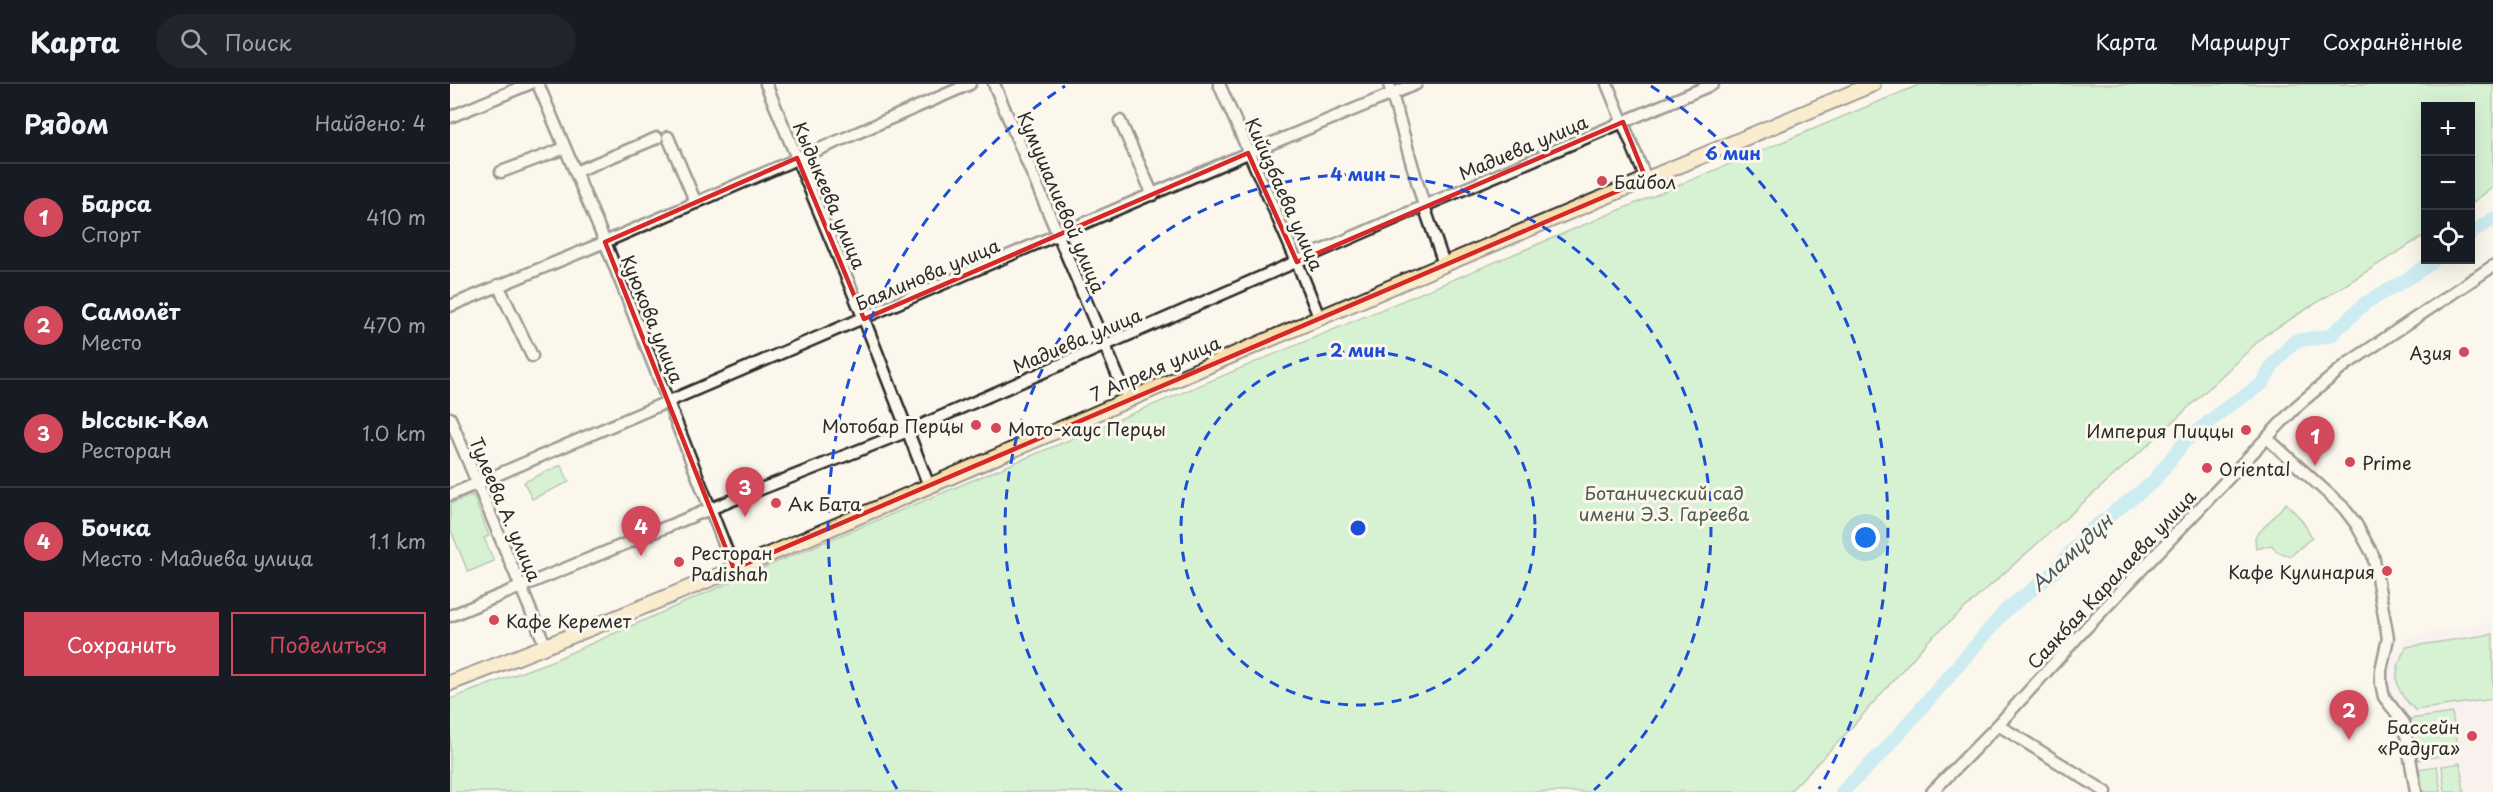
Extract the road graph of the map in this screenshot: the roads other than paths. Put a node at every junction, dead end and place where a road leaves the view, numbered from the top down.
1 (529, 84) edge
2 (538, 84) edge
3 (766, 84) edge
4 (970, 84) edge
5 (994, 84) edge
6 (1219, 84) edge
7 (1416, 84) edge
8 (1607, 84) edge
9 (1713, 84) edge
10 (1873, 84) edge
11 (1391, 89) edge
12 (450, 117) edge
13 (1120, 121) dead end
14 (1623, 122) junction
15 (565, 148) junction
16 (1248, 153) junction
17 (797, 158) junction
18 (501, 172) dead end
19 (575, 172) junction
20 (1646, 179) junction
21 (1153, 195) junction
22 (696, 203) junction
23 (1424, 206) junction
24 (1059, 236) junction
25 (605, 242) junction
26 (1298, 262) junction
27 (1444, 264) junction
28 (2493, 266) edge
29 (498, 285) junction
30 (450, 306) edge
31 (1319, 318) junction
32 (864, 319) junction
33 (1105, 345) junction
34 (532, 356) dead end
35 (1128, 400) junction
36 (669, 402) junction
37 (450, 418) edge
38 (908, 431) junction
39 (2267, 438) junction
40 (478, 483) junction
41 (929, 486) junction
42 (450, 495) edge
43 (710, 509) junction
44 (734, 569) junction
45 (521, 586) junction
46 (450, 616) edge
47 (546, 647) junction
48 (450, 683) edge
49 (1998, 725) junction
50 (1932, 792) edge
51 (2106, 792) edge
52 (2416, 792) edge

1 - 12 street
2 - 15 street, Куюкова улица
3 - 17 street, Кыдыкеева улица
4 - 17 street
5 - 24 street, Кумушалиевой улица
6 - 16 street, Кийизбаева улица
7 - 11 street, Баялинова улица
8 - 14 street
9 - 14 street, Мадиева улица
10 - 20 main road, 7 Апреля улица
11 - 16 street, Баялинова улица
11 - 23 street
13 - 21 street
14 - 20 street
14 - 23 street, Мадиева улица
15 - 18 street
15 - 19 street, Куюкова улица
16 - 21 street, Баялинова улица
16 - 26 street, Кийизбаева улица
17 - 22 street
17 - 32 street, Кыдыкеева улица
19 - 22 street
19 - 25 street, Куюкова улица
20 - 27 main road, 7 Апреля улица
21 - 24 street, Баялинова улица
22 - 25 street
23 - 26 street, Мадиева улица
23 - 27 street
24 - 32 street, Баялинова улица
24 - 33 street, Кумушалиевой улица
25 - 29 street
25 - 36 street, Куюкова улица
26 - 31 street, Кийизбаева улица
26 - 33 street, Мадиева улица
27 - 31 main road, 7 Апреля улица
28 - 39 street, Саякбая Каралаева улица
29 - 30 street
29 - 34 street
31 - 35 main road, 7 Апреля улица
32 - 36 street, Баялинова улица
32 - 38 street, Кыдыкеева улица
33 - 35 street, Кумушалиевой улица
33 - 38 street, Мадиева улица
35 - 41 main road, 7 Апреля улица
36 - 40 street, Баялинова улица
36 - 43 street, Куюкова улица
37 - 40 street, Тулеева А. улица
38 - 41 street, Кыдыкеева улица
38 - 43 street, Мадиева улица
39 - 49 street, Саякбая Каралаева улица
39 - 52 street
40 - 42 street, Баялинова улица
40 - 45 street, Тулеева А. улица
41 - 44 main road, 7 Апреля улица
43 - 44 street, Куюкова улица
43 - 45 street, Мадиева улица
44 - 47 main road, 7 Апреля улица
45 - 46 street, Мадиева улица
45 - 47 street, Тулеева А. улица
47 - 48 main road, 7 Апреля улица
49 - 50 street, Саякбая Каралаева улица
49 - 51 street

